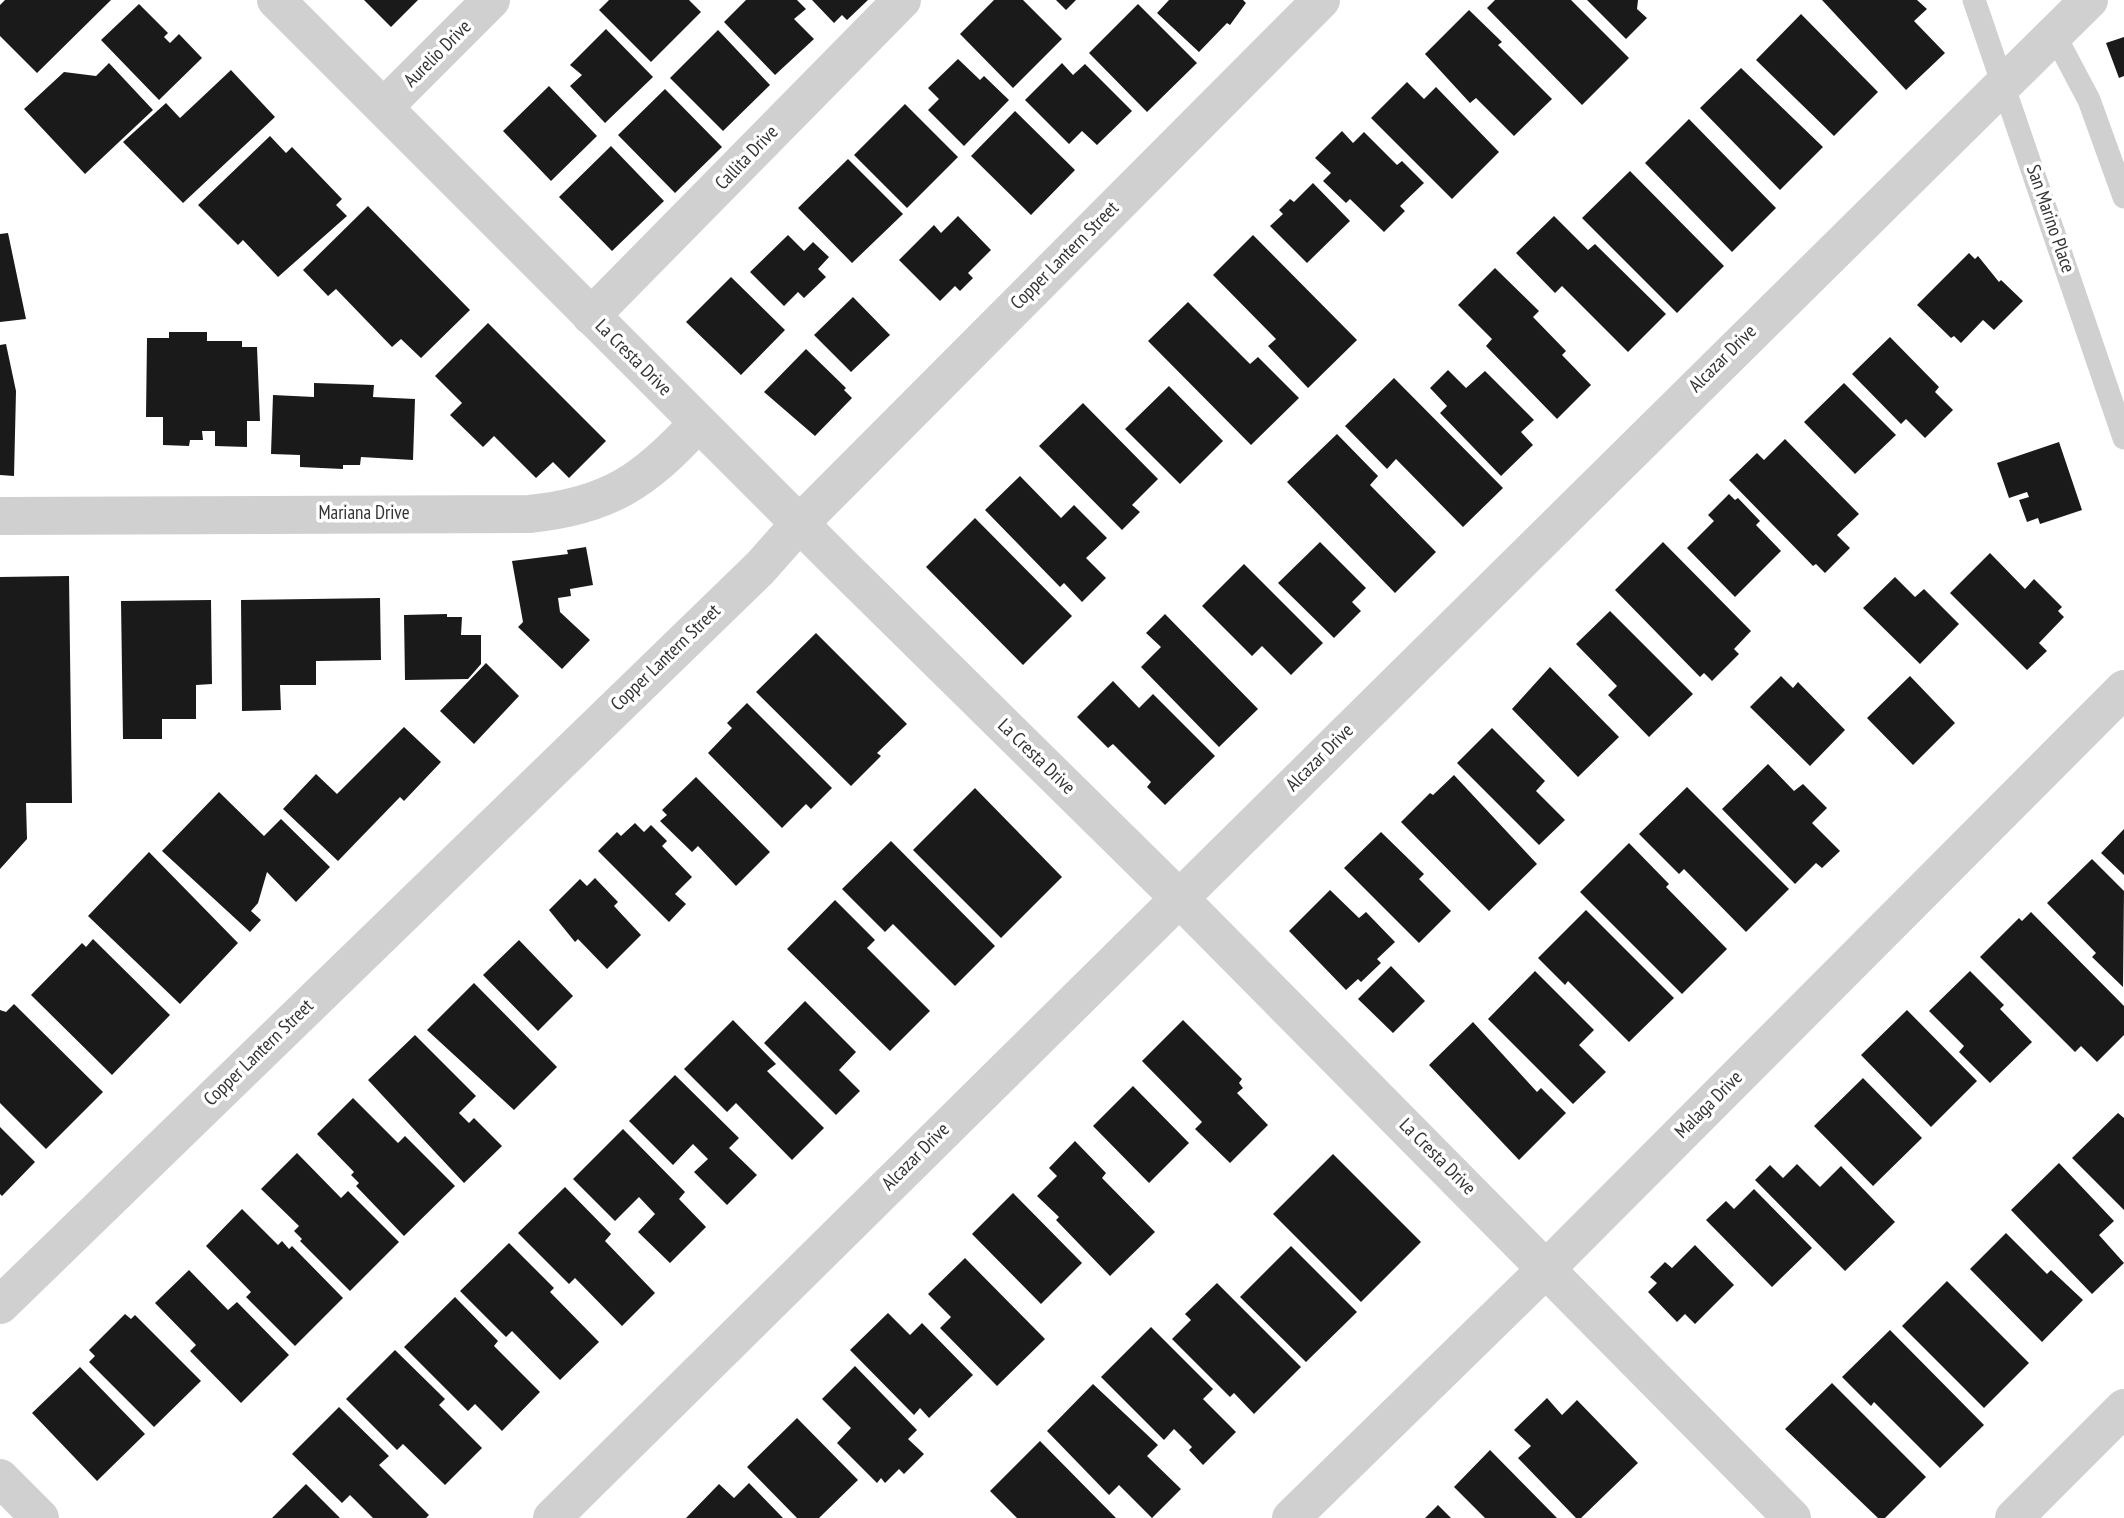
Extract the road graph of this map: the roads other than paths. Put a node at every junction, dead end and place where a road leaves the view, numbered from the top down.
1 (275, 0) edge
2 (491, 0) edge
3 (902, 0) edge
4 (1321, 0) edge
5 (1974, 0) edge
6 (2089, 0) edge
7 (2054, 34) junction
8 (2004, 81) junction
9 (384, 107) junction
10 (2124, 197) edge
11 (591, 316) junction
12 (698, 423) junction
13 (2124, 438) edge
14 (0, 516) edge
15 (799, 524) junction
16 (2124, 689) edge
17 (1180, 898) junction
18 (1547, 1268) junction
19 (0, 1305) edge
20 (2124, 1408) edge
21 (0, 1478) edge
22 (40, 1518) edge
23 (552, 1518) edge
24 (1291, 1518) edge
25 (1792, 1518) edge
26 (2014, 1518) edge

1 - 9 street, La Cresta Drive
2 - 9 street, Aurelio Drive
3 - 11 street, Callita Drive
4 - 15 street, Copper Lantern Street
5 - 8 lane, San Marino Place
6 - 7 street, Alcazar Drive
7 - 8 street, Alcazar Drive
7 - 10 lane
8 - 13 lane, San Marino Place
8 - 17 street, Alcazar Drive
9 - 11 street, La Cresta Drive
11 - 12 street, La Cresta Drive
12 - 14 street, Mariana Drive
12 - 15 street, La Cresta Drive
15 - 17 street, La Cresta Drive
15 - 19 street, Copper Lantern Street
16 - 18 street, Malaga Drive
17 - 18 street, La Cresta Drive
17 - 23 street, Alcazar Drive
18 - 24 street, Malaga Drive
18 - 25 street, La Cresta Drive
20 - 26 street
21 - 22 street

